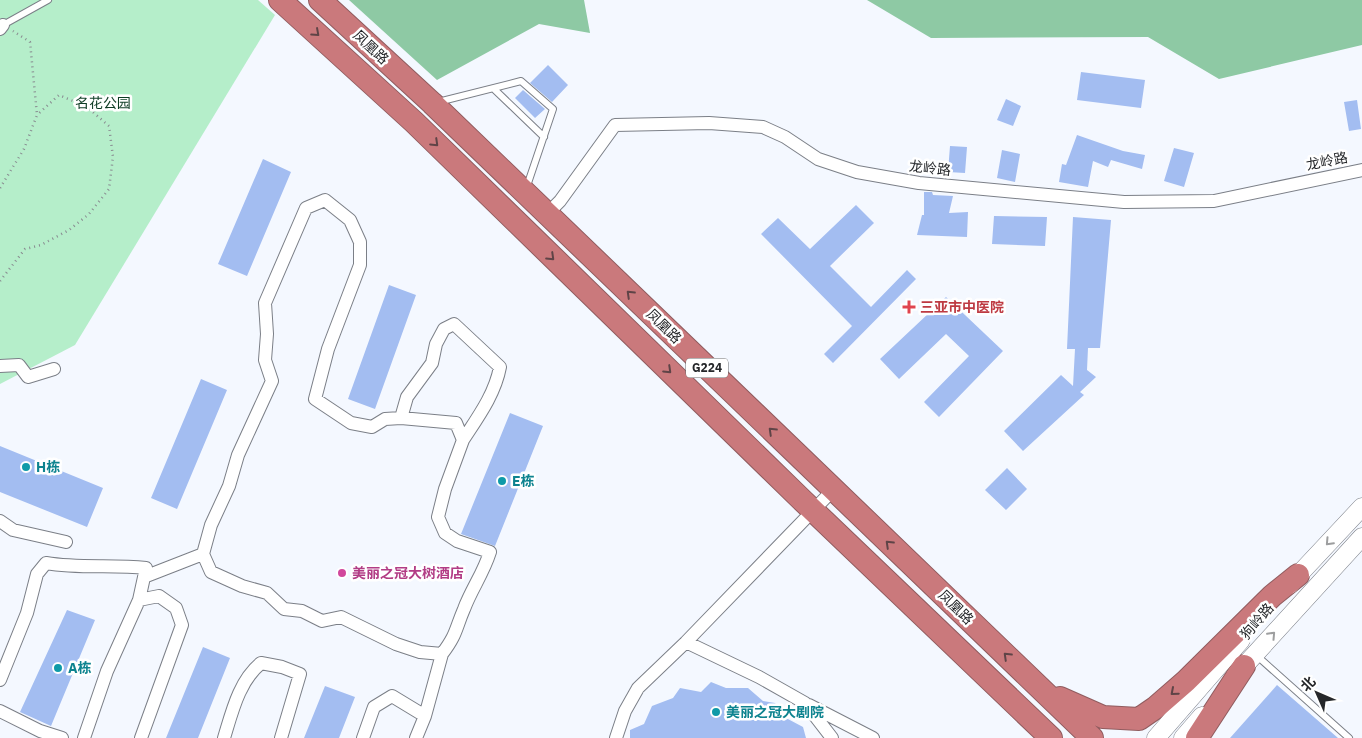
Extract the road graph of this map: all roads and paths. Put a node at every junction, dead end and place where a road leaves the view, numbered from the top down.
1 (48, 0) edge
2 (280, 0) edge
3 (320, 0) edge
4 (1, 27) edge
5 (494, 89) junction
6 (432, 103) junction
7 (37, 115) junction
8 (414, 122) junction
9 (544, 137) junction
10 (1362, 170) edge
11 (0, 188) edge
12 (525, 192) junction
13 (547, 214) junction
14 (0, 281) edge
15 (0, 366) edge
16 (54, 369) dead end
17 (401, 418) junction
18 (463, 440) junction
19 (833, 490) junction
20 (1362, 507) edge
21 (813, 512) junction
22 (0, 521) edge
23 (1362, 537) edge
24 (66, 542) dead end
25 (203, 554) junction
26 (1298, 575) junction
27 (144, 577) junction
28 (139, 600) junction
29 (686, 642) junction
30 (442, 654) junction
31 (1249, 660) junction
32 (1029, 676) junction
33 (0, 680) edge
34 (805, 703) junction
35 (0, 711) edge
36 (425, 716) junction
37 (62, 738) edge
38 (84, 738) edge
39 (141, 738) edge
40 (224, 738) edge
41 (281, 738) edge
42 (363, 738) edge
43 (416, 738) edge
44 (616, 738) edge
45 (832, 738) edge
46 (873, 738) edge
47 (1051, 738) edge
48 (1092, 738) edge
49 (1156, 738) edge
50 (1183, 738) edge
51 (1197, 738) edge
52 (1349, 738) edge

1 - 4 lane
2 -> 8 highway, 凤凰路 / G224
3 - 6 highway, 凤凰路 / G224
4 - 7 path
5 - 6 lane
5 - 9 lane
5 - 9 lane
6 - 8 highway
6 - 12 highway, 凤凰路 / G224
7 - 11 path
7 - 14 path
8 -> 21 highway, 凤凰路 / G224
9 - 12 lane
10 - 13 street, 龙岭路
12 - 13 highway, 凤凰路 / G224
19 -> 13 highway, 凤凰路 / G224
15 - 16 street
17 - 18 street
17 - 18 street
17 - 25 street
18 - 30 street
19 - 21 street
32 -> 19 highway, 凤凰路 / G224
20 -> 26 main road, 狗岭路
21 - 29 street
21 - 47 highway, 凤凰路 / G224
22 - 24 street
31 -> 23 main road, 狗岭路
25 - 27 street
25 - 30 street
26 -> 32 highway
26 - 49 main road, 狗岭路
27 - 28 street
27 - 33 street
28 - 38 street
28 - 39 street
29 - 34 street
29 - 44 street
30 - 36 street
31 - 50 main road, 狗岭路
31 - 51 highway
31 - 52 lane
32 - 48 highway, 凤凰路 / G224
34 - 45 street
34 - 46 street
35 - 37 street
36 - 42 street
36 - 43 street
40 - 41 street

